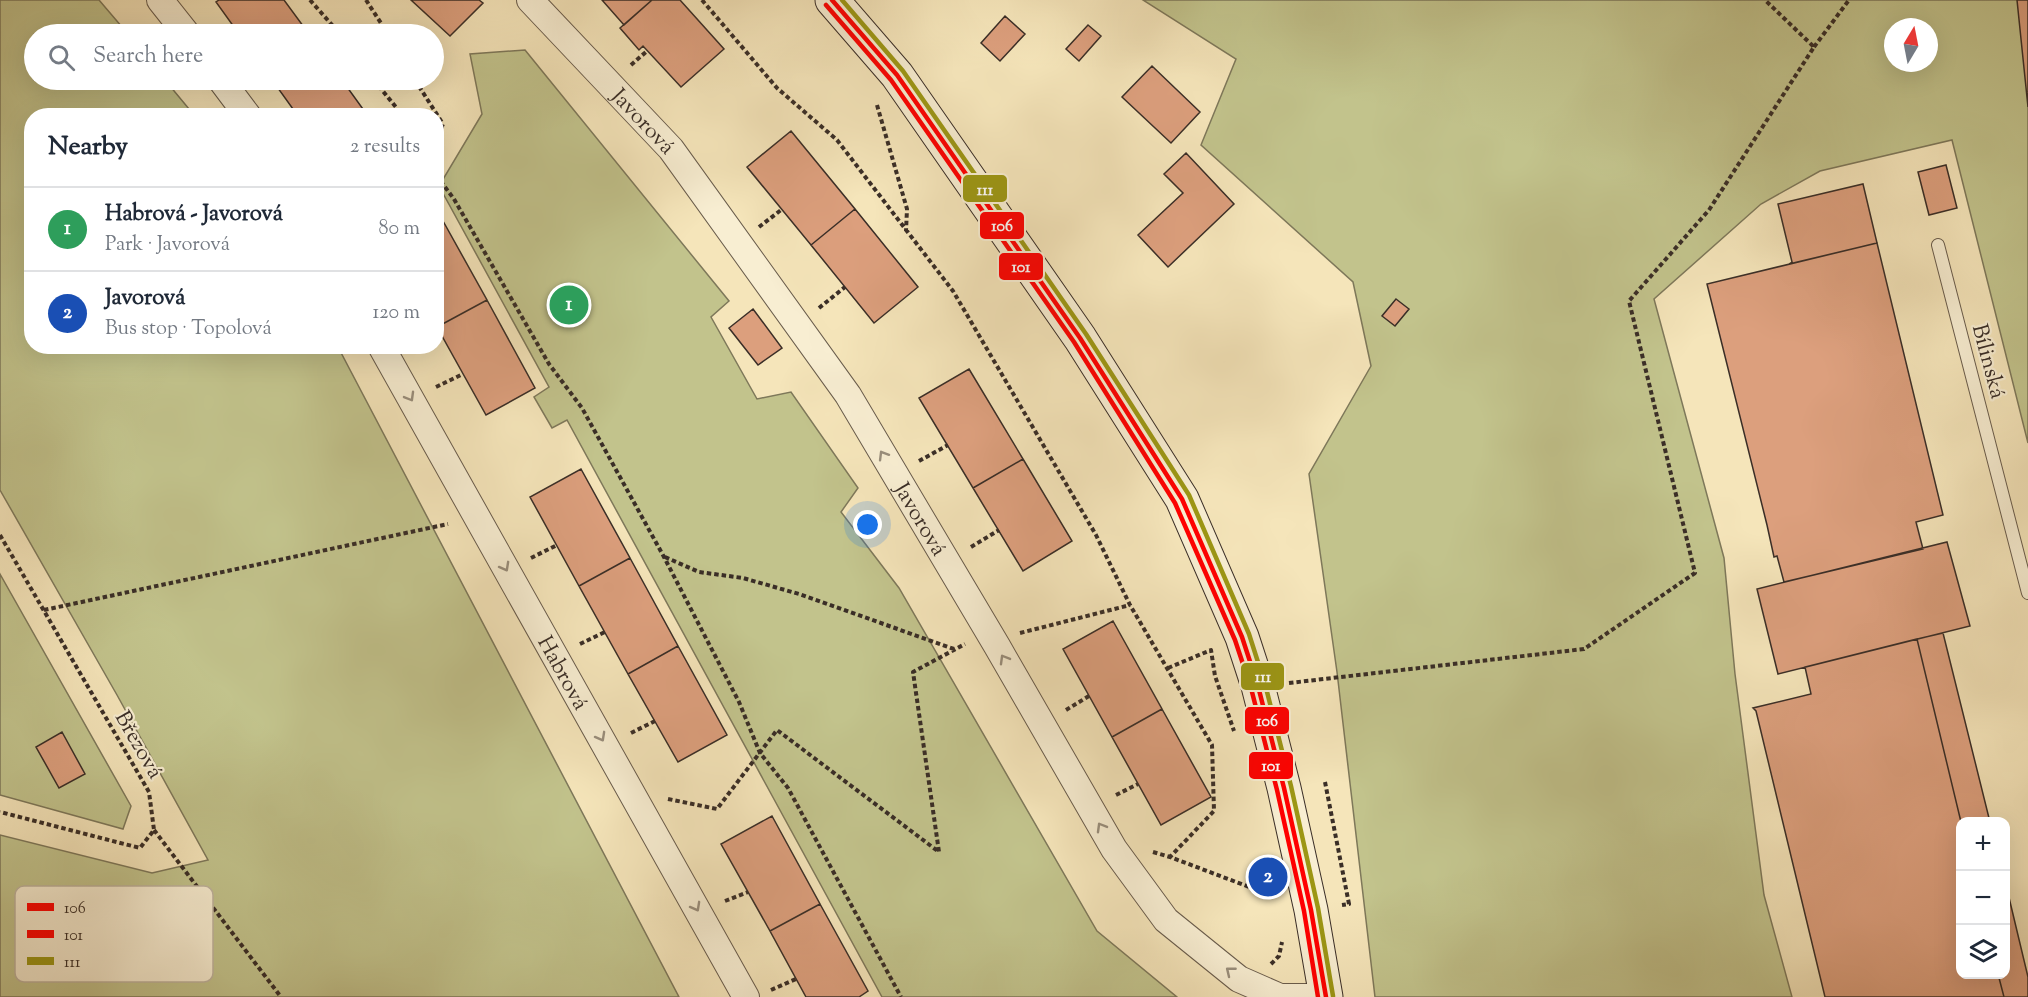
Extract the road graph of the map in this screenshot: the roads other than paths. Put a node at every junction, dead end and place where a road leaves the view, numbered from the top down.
1 (159, 0) edge
2 (530, 0) edge
3 (832, 0) edge
4 (179, 24) edge
5 (228, 90) edge
6 (242, 108) edge
7 (1938, 245) dead end
8 (386, 354) edge
9 (2028, 592) edge
10 (757, 994) edge
11 (1325, 997) edge

1 - 4 street
11 -> 2 street, Javorová
3 - 11 street
5 - 6 street
7 - 9 lane, Bílinská
8 -> 10 street, Habrová

